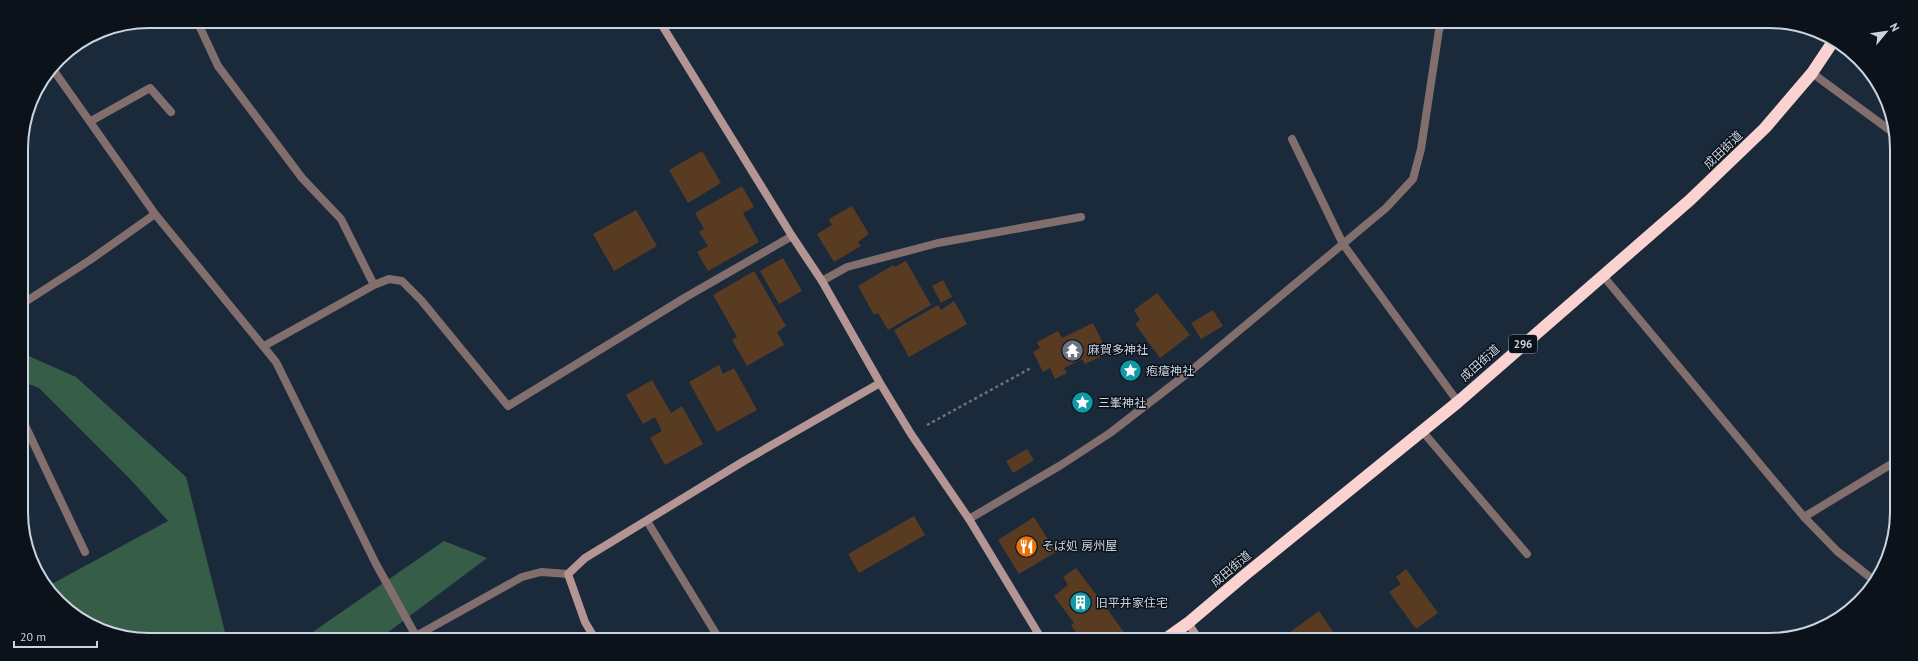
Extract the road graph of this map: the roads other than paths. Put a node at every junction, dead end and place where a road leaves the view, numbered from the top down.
1 (200, 28) edge
2 (664, 28) edge
3 (1440, 28) edge
4 (1831, 45) edge
5 (55, 72) edge
6 (1812, 73) junction
7 (171, 112) dead end
8 (91, 121) junction
9 (1889, 130) edge
10 (1292, 139) dead end
11 (155, 214) junction
12 (1081, 217) dead end
13 (792, 236) junction
14 (1343, 244) junction
15 (1604, 277) junction
16 (822, 281) junction
17 (374, 285) junction
18 (28, 300) edge
19 (264, 346) junction
20 (880, 383) junction
21 (1458, 402) junction
22 (28, 432) edge
23 (1423, 432) junction
24 (1890, 465) edge
25 (1804, 517) junction
26 (969, 519) junction
27 (647, 521) junction
28 (85, 552) dead end
29 (1527, 554) dead end
30 (568, 574) junction
31 (1870, 578) edge
32 (1188, 623) junction
33 (414, 633) edge
34 (421, 633) edge
35 (592, 633) edge
36 (716, 633) edge
37 (1038, 633) edge
38 (1174, 633) edge
39 (1195, 633) edge

1 - 17 street
2 - 13 street
3 - 14 street
4 - 6 highway, 成田街道 / 296
5 - 8 street
6 - 9 street
6 - 15 highway, 成田街道 / 296
7 - 8 street
8 - 11 street
10 - 14 street
11 - 18 street
11 - 19 street
12 - 16 street
13 - 16 street
13 - 17 street
14 - 21 street
14 - 26 street
15 - 21 highway, 成田街道 / 296
15 - 25 street
16 - 20 street
17 - 19 street
19 - 33 street
20 - 26 street
20 - 27 street
21 - 23 highway, 成田街道 / 296
22 - 28 street
23 - 29 street
23 - 32 highway, 成田街道 / 296
24 - 25 street
25 - 31 street
26 - 37 street
27 - 30 street
27 - 36 street
30 - 34 street
30 - 35 street
32 - 38 highway, 296
32 - 39 street

